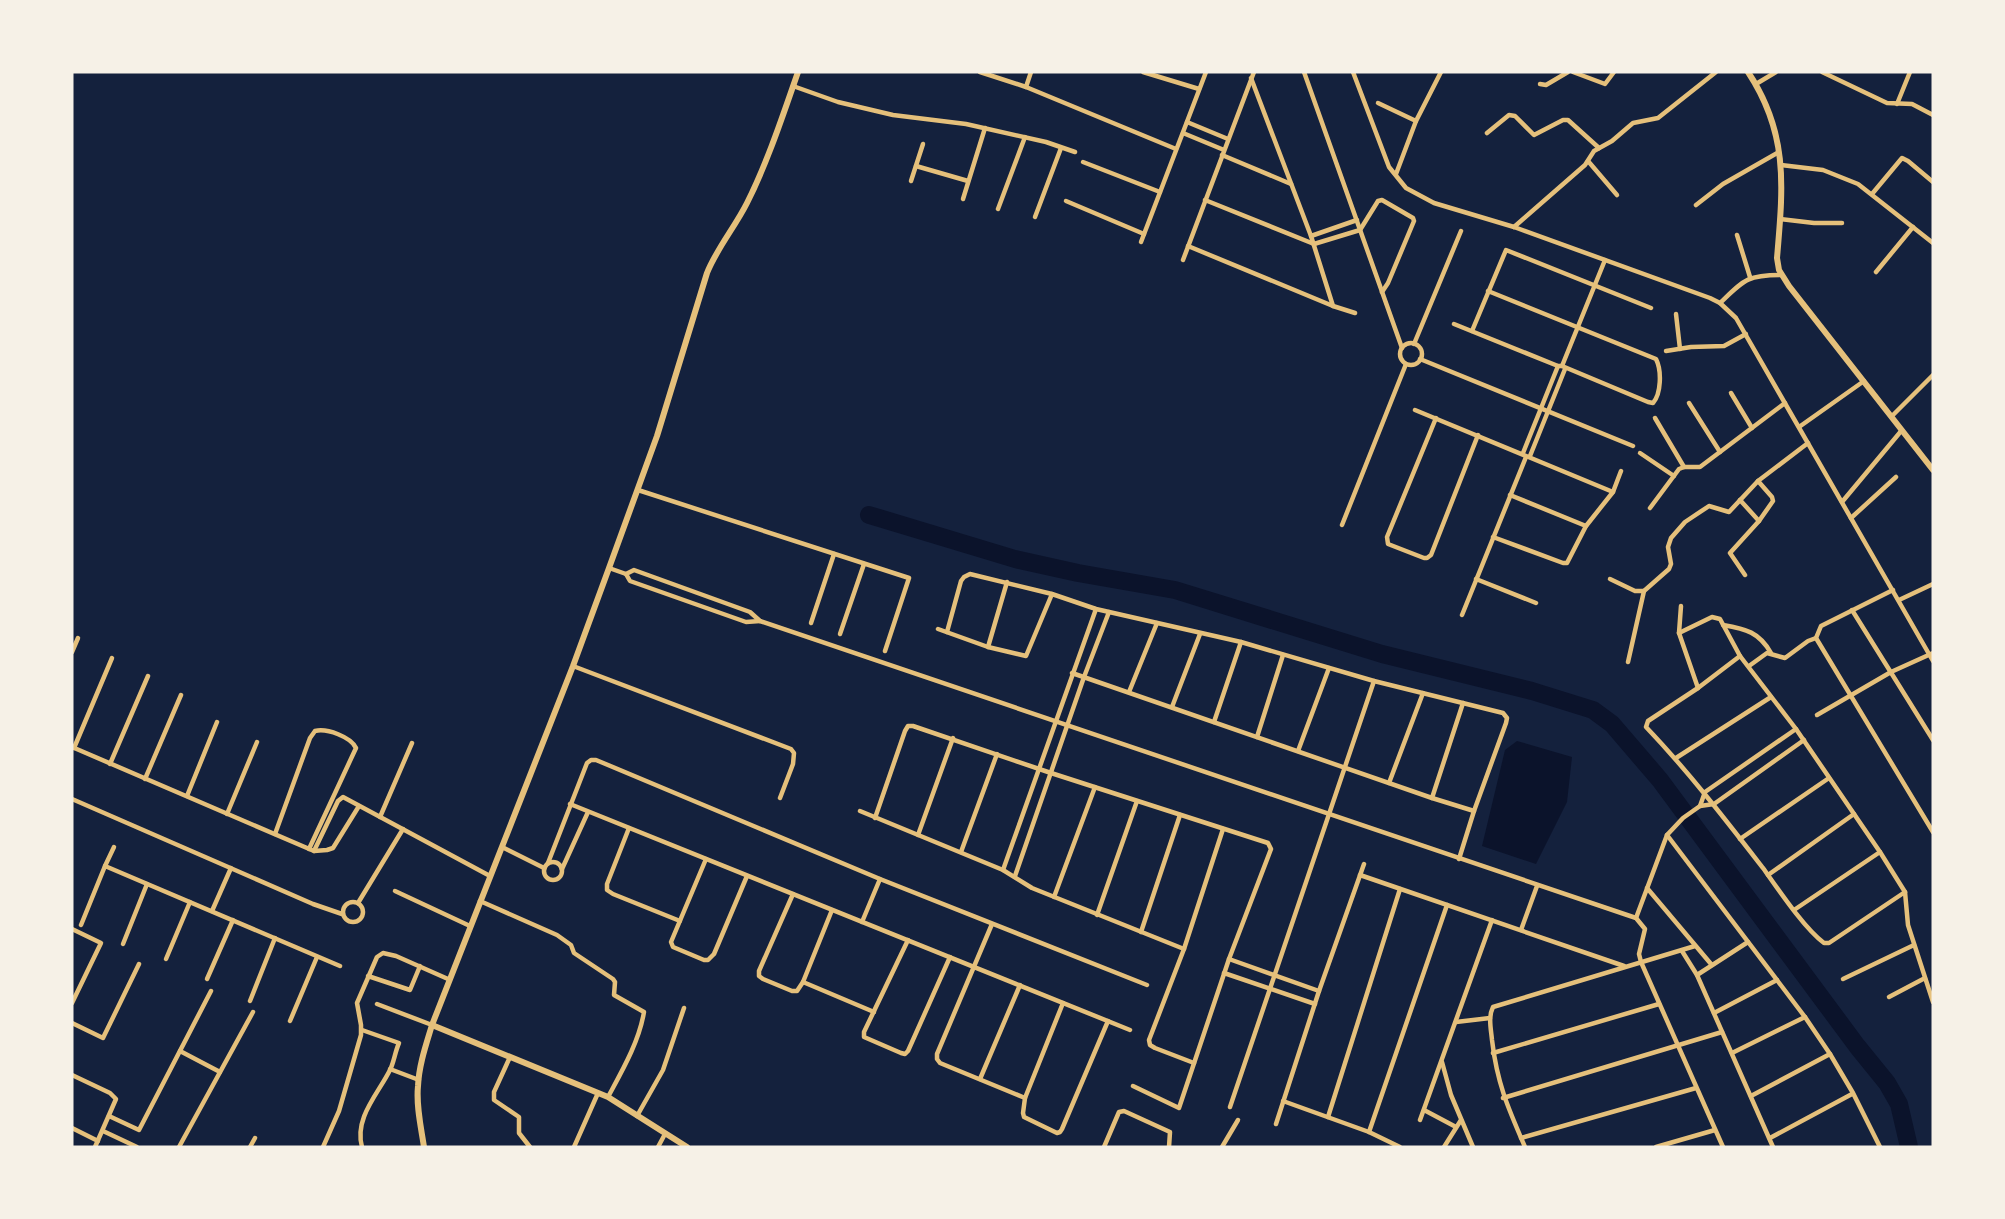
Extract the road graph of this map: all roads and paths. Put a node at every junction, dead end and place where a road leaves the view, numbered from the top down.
1 (798, 72) edge
2 (983, 72) edge
3 (1031, 72) edge
4 (1143, 72) edge
5 (1206, 72) edge
6 (1254, 72) edge
7 (1304, 72) edge
8 (1353, 72) edge
9 (1441, 72) edge
10 (1570, 72) edge
11 (1614, 72) edge
12 (1716, 72) edge
13 (1748, 72) edge
14 (1776, 72) edge
15 (1822, 72) edge
16 (1843, 72) edge
17 (1910, 72) edge
18 (1251, 78) junction
19 (1839, 81) junction
20 (1540, 84) dead end
21 (1756, 84) junction
22 (793, 86) junction
23 (1026, 87) junction
24 (1199, 89) junction
25 (1378, 103) dead end
26 (1897, 104) junction
27 (1933, 115) edge
28 (1416, 121) junction
29 (1187, 122) junction
30 (985, 128) junction
31 (1183, 133) junction
32 (1487, 133) dead end
33 (1025, 137) junction
34 (1228, 139) junction
35 (923, 144) dead end
36 (1061, 148) junction
37 (1599, 148) junction
38 (1176, 149) junction
39 (1074, 152) dead end
40 (1780, 152) junction
41 (1223, 153) junction
42 (1588, 161) junction
43 (1083, 162) dead end
44 (1781, 165) junction
45 (916, 166) junction
46 (1396, 175) junction
47 (911, 181) dead end
48 (968, 181) junction
49 (1933, 182) edge
50 (1292, 185) junction
51 (1160, 192) junction
52 (1872, 194) junction
53 (1617, 195) dead end
54 (963, 199) dead end
55 (1205, 200) junction
56 (1066, 201) dead end
57 (1696, 205) dead end
58 (998, 209) dead end
59 (1034, 217) dead end
60 (1780, 219) junction
61 (1357, 220) junction
62 (1842, 223) dead end
63 (1514, 227) junction
64 (1913, 227) junction
65 (1360, 230) junction
66 (1461, 231) dead end
67 (1144, 234) junction
68 (1737, 235) dead end
69 (1311, 236) junction
70 (1141, 242) dead end
71 (1933, 242) edge
72 (1314, 244) junction
73 (1188, 246) junction
74 (1183, 260) dead end
75 (1605, 260) junction
76 (1876, 272) dead end
77 (1782, 275) junction
78 (1750, 277) junction
79 (1595, 285) junction
80 (1488, 291) junction
81 (1382, 292) junction
82 (1720, 303) junction
83 (1333, 306) junction
84 (1651, 308) dead end
85 (1354, 313) dead end
86 (1676, 314) dead end
87 (1454, 324) dead end
88 (1578, 327) junction
89 (1472, 331) junction
90 (1746, 334) junction
91 (1414, 344) junction
92 (1402, 348) junction
93 (1680, 349) junction
94 (1667, 351) dead end
95 (1420, 359) junction
96 (1406, 364) junction
97 (1562, 367) junction
98 (1933, 375) edge
99 (1865, 381) junction
100 (1731, 393) dead end
101 (1785, 402) junction
102 (1689, 403) dead end
103 (1541, 409) junction
104 (1415, 410) dead end
105 (1548, 412) junction
106 (1892, 416) junction
107 (1436, 418) junction
108 (1655, 418) dead end
109 (1799, 427) junction
110 (1752, 428) junction
111 (1903, 429) junction
112 (1478, 435) junction
113 (1808, 443) junction
114 (1633, 446) dead end
115 (1720, 452) junction
116 (1640, 453) dead end
117 (1526, 455) junction
118 (1684, 467) junction
119 (1933, 470) edge
120 (1621, 471) dead end
121 (1674, 476) junction
122 (1896, 477) dead end
123 (1758, 481) junction
124 (638, 490) junction
125 (1613, 492) junction
126 (1510, 495) junction
127 (1740, 500) junction
128 (1842, 502) junction
129 (1650, 508) dead end
130 (1851, 517) junction
131 (1759, 521) junction
132 (1342, 525) dead end
133 (1586, 527) junction
134 (1493, 537) junction
135 (834, 554) junction
136 (864, 564) junction
137 (610, 568) junction
138 (626, 574) junction
139 (1745, 575) dead end
140 (1476, 579) junction
141 (1610, 579) dead end
142 (1007, 582) junction
143 (1933, 584) edge
144 (676, 586) junction
145 (1893, 590) junction
146 (1644, 591) junction
147 (1052, 594) junction
148 (673, 596) junction
149 (1899, 600) junction
150 (1536, 603) dead end
151 (1681, 606) dead end
152 (740, 608) junction
153 (1096, 609) junction
154 (1852, 610) junction
155 (1109, 612) junction
156 (1462, 615) dead end
157 (736, 619) junction
158 (760, 621) junction
159 (1157, 623) junction
160 (811, 624) dead end
161 (1723, 625) junction
162 (1090, 626) junction
163 (938, 629) dead end
164 (1102, 631) junction
165 (947, 632) junction
166 (1679, 633) junction
167 (840, 634) dead end
168 (1200, 634) junction
169 (78, 638) dead end
170 (1816, 638) junction
171 (1241, 642) junction
172 (988, 647) junction
173 (885, 650) dead end
174 (72, 652) edge
175 (1771, 653) junction
176 (1931, 654) edge
177 (1283, 655) junction
178 (1740, 656) junction
179 (112, 658) dead end
180 (1933, 661) edge
181 (1628, 662) dead end
182 (1749, 666) junction
183 (576, 667) junction
184 (1329, 668) junction
185 (1072, 673) junction
186 (1891, 673) junction
187 (148, 676) dead end
188 (1084, 677) junction
189 (1374, 681) junction
190 (1698, 688) junction
191 (1129, 692) junction
192 (1423, 693) junction
193 (180, 695) dead end
194 (1852, 696) junction
195 (1771, 697) junction
196 (1463, 703) junction
197 (1172, 707) junction
198 (1816, 715) dead end
199 (217, 722) dead end
200 (1056, 722) junction
201 (1213, 722) junction
202 (1067, 726) junction
203 (1796, 729) junction
204 (1257, 737) junction
205 (953, 738) junction
206 (1804, 740) junction
207 (1933, 740) edge
208 (257, 742) dead end
209 (412, 743) dead end
210 (73, 748) edge
211 (1298, 751) junction
212 (997, 754) junction
213 (1676, 758) junction
214 (110, 764) junction
215 (1345, 768) junction
216 (1040, 769) junction
217 (1051, 773) junction
218 (1829, 778) junction
219 (145, 779) junction
220 (1389, 783) junction
221 (1095, 787) junction
222 (1705, 792) junction
223 (187, 796) junction
224 (780, 798) dead end
225 (1432, 798) junction
226 (72, 799) edge
227 (1137, 801) junction
228 (570, 804) junction
229 (1714, 804) junction
230 (359, 806) junction
231 (1700, 806) junction
232 (860, 811) dead end
233 (1474, 811) junction
234 (588, 812) junction
235 (227, 814) junction
236 (1329, 814) junction
237 (1854, 814) junction
238 (1180, 815) junction
239 (380, 817) junction
240 (875, 818) junction
241 (629, 828) junction
242 (403, 829) junction
243 (1223, 829) junction
244 (1933, 832) edge
245 (275, 834) junction
246 (918, 835) junction
247 (1667, 835) junction
248 (1740, 839) junction
249 (114, 847) dead end
250 (503, 848) junction
251 (312, 850) junction
252 (961, 852) junction
253 (1880, 852) junction
254 (706, 859) junction
255 (1460, 859) junction
256 (548, 863) junction
257 (1364, 864) dead end
258 (105, 866) junction
259 (231, 867) junction
260 (544, 868) junction
261 (562, 869) junction
262 (1003, 870) junction
263 (1360, 875) junction
264 (1768, 875) junction
265 (490, 876) junction
266 (747, 876) junction
267 (1015, 876) junction
268 (880, 879) junction
269 (147, 884) junction
270 (1537, 886) junction
271 (1646, 888) junction
272 (1401, 889) junction
273 (395, 891) dead end
274 (1905, 892) junction
275 (793, 894) junction
276 (1054, 897) junction
277 (480, 901) junction
278 (190, 902) junction
279 (358, 903) junction
280 (1447, 905) junction
281 (832, 910) junction
282 (1794, 910) junction
283 (212, 911) junction
284 (342, 914) junction
285 (1097, 915) junction
286 (1636, 918) junction
287 (233, 920) junction
288 (1492, 920) junction
289 (680, 921) junction
290 (862, 922) junction
291 (992, 923) junction
292 (81, 925) dead end
293 (470, 926) junction
294 (72, 929) edge
295 (1521, 930) junction
296 (1141, 932) junction
297 (275, 938) junction
298 (908, 940) junction
299 (1748, 942) junction
300 (123, 944) dead end
301 (1914, 945) junction
302 (1695, 946) junction
303 (1184, 949) junction
304 (1682, 951) junction
305 (317, 957) junction
306 (950, 957) junction
307 (166, 959) dead end
308 (1228, 959) junction
309 (1641, 962) junction
310 (139, 964) dead end
311 (1712, 964) junction
312 (340, 966) dead end
313 (419, 966) junction
314 (973, 967) junction
315 (1626, 967) junction
316 (1224, 973) junction
317 (1274, 975) junction
318 (1697, 975) junction
319 (368, 976) junction
320 (1925, 978) junction
321 (207, 979) dead end
322 (448, 979) junction
323 (1843, 979) dead end
324 (1777, 980) junction
325 (803, 982) junction
326 (1020, 985) junction
327 (1147, 985) dead end
328 (1269, 989) junction
329 (211, 991) dead end
330 (1319, 991) junction
331 (1889, 996) dead end
332 (250, 1000) dead end
333 (1933, 1002) edge
334 (72, 1003) edge
335 (1063, 1003) junction
336 (377, 1004) dead end
337 (1315, 1004) junction
338 (1659, 1004) junction
339 (684, 1008) dead end
340 (253, 1012) dead end
341 (874, 1012) junction
342 (1714, 1013) junction
343 (1805, 1017) junction
344 (1490, 1018) junction
345 (1108, 1020) junction
346 (290, 1021) dead end
347 (1455, 1022) junction
348 (72, 1023) edge
349 (432, 1025) junction
350 (362, 1030) junction
351 (1130, 1030) dead end
352 (1723, 1032) junction
353 (1677, 1047) junction
354 (180, 1051) junction
355 (1493, 1053) junction
356 (1732, 1054) junction
357 (1830, 1054) junction
358 (510, 1057) junction
359 (1441, 1061) junction
360 (1194, 1063) junction
361 (390, 1069) junction
362 (220, 1072) junction
363 (72, 1075) edge
364 (979, 1079) junction
365 (419, 1080) junction
366 (1133, 1086) dead end
367 (1696, 1088) junction
368 (598, 1093) junction
369 (1853, 1093) junction
370 (1751, 1096) junction
371 (608, 1097) junction
372 (1025, 1098) junction
373 (1503, 1098) junction
374 (1283, 1101) junction
375 (1230, 1107) dead end
376 (1424, 1110) junction
377 (109, 1116) junction
378 (637, 1116) junction
379 (1328, 1117) junction
380 (1238, 1120) dead end
381 (1420, 1121) dead end
382 (1461, 1121) junction
383 (1276, 1124) dead end
384 (1455, 1127) junction
385 (72, 1128) edge
386 (1715, 1129) junction
387 (103, 1131) junction
388 (1369, 1132) junction
389 (665, 1134) junction
390 (255, 1138) dead end
391 (1521, 1138) junction
392 (1770, 1138) junction
393 (98, 1141) junction
394 (95, 1147) edge
395 (137, 1147) edge
396 (179, 1147) edge
397 (250, 1147) edge
398 (323, 1147) edge
399 (362, 1147) edge
400 (425, 1147) edge
401 (530, 1147) edge
402 (574, 1147) edge
403 (659, 1147) edge
404 (687, 1147) edge
405 (1104, 1147) edge
406 (1169, 1147) edge
407 (1222, 1147) edge
408 (1400, 1147) edge
409 (1444, 1147) edge
410 (1473, 1147) edge
411 (1525, 1147) edge
412 (1656, 1147) edge
413 (1723, 1147) edge
414 (1773, 1147) edge
415 (1880, 1147) edge

1 - 22 street
2 - 23 street
3 - 23 street
4 - 24 street
5 - 24 street
6 - 18 street
7 - 61 street
8 - 46 street
9 - 28 street
10 - 11 street
10 - 20 street
12 - 37 street
13 - 21 street
14 - 21 street
15 - 19 street
16 - 19 street
17 - 26 street
18 - 34 street
18 - 50 street
19 - 26 street
21 - 40 street
22 - 30 street
22 - 124 street
23 - 38 street
24 - 29 street
25 - 28 street
26 - 27 street
28 - 46 street
29 - 31 street
29 - 34 street
30 - 33 street
30 - 48 street
31 - 38 street
31 - 41 street
32 - 37 street
33 - 36 street
33 - 58 street
34 - 41 street
35 - 45 street
36 - 39 street
36 - 59 street
37 - 42 street
38 - 51 street
40 - 44 street
40 - 57 street
41 - 50 street
41 - 55 street
42 - 53 street
42 - 63 street
43 - 51 street
44 - 52 street
44 - 60 street
45 - 47 street
45 - 48 street
46 - 63 street
48 - 54 street
49 - 52 street
50 - 69 street
51 - 67 street
52 - 64 street
55 - 72 street
55 - 73 street
56 - 67 street
60 - 62 street
60 - 77 street
61 - 65 street
61 - 69 street
63 - 75 street
64 - 71 street
64 - 76 street
65 - 72 street
65 - 81 street
65 - 81 street
66 - 91 street
67 - 70 street
68 - 78 street
69 - 72 street
72 - 83 street
73 - 74 street
73 - 83 street
75 - 79 street
75 - 82 street
77 - 78 street
77 - 99 street
78 - 82 street
79 - 80 street
79 - 84 street
79 - 88 street
80 - 88 street
80 - 89 street
81 - 92 street
82 - 90 street
83 - 85 street
86 - 93 street
87 - 89 street
88 - 97 street
88 - 97 street
89 - 97 street
90 - 93 street
90 - 101 street
91 - 92 street
91 - 95 street
92 - 96 street
93 - 94 street
95 - 96 street
95 - 103 street
96 - 132 street
97 - 103 street
97 - 105 street
98 - 106 street
99 - 106 street
99 - 109 street
100 - 110 street
101 - 109 street
101 - 110 street
102 - 115 street
103 - 105 street
103 - 117 street
104 - 107 street
105 - 114 street
105 - 117 street
106 - 111 street
107 - 112 street
107 - 112 street
108 - 118 street
109 - 113 street
110 - 115 street
111 - 119 street
111 - 128 street
112 - 117 street
113 - 123 street
113 - 128 street
115 - 118 street
116 - 121 street
117 - 125 street
117 - 126 street
118 - 121 street
120 - 125 street
121 - 129 street
122 - 130 street
123 - 127 street
123 - 131 street
124 - 135 street
124 - 137 street
125 - 133 street
126 - 133 street
126 - 134 street
127 - 131 street
127 - 146 street
128 - 130 street
130 - 145 street
131 - 139 street
133 - 134 street
134 - 140 street
135 - 136 street
135 - 160 street
136 - 167 street
136 - 173 street
137 - 138 street
137 - 183 street
138 - 144 street
138 - 148 street
140 - 150 street
140 - 156 street
141 - 146 street
142 - 147 street
142 - 165 street
142 - 172 street
143 - 149 street
144 - 148 street
144 - 152 street
145 - 149 street
145 - 154 street
146 - 181 street
147 - 153 street
147 - 172 street
148 - 157 street
149 - 176 street
151 - 166 street
152 - 157 street
152 - 158 street
153 - 155 street
153 - 162 street
154 - 170 street
154 - 186 street
155 - 159 street
155 - 164 street
157 - 158 street
158 - 200 street
159 - 168 street
159 - 191 street
161 - 166 street
161 - 175 street
161 - 178 street
162 - 164 street
162 - 185 street
163 - 165 street
164 - 188 street
165 - 172 street
166 - 190 street
168 - 171 street
168 - 197 street
169 - 174 street
170 - 175 street
170 - 194 street
171 - 177 street
171 - 201 street
175 - 182 street
176 - 180 street
176 - 186 street
177 - 184 street
177 - 204 street
178 - 182 street
178 - 190 street
179 - 210 street
182 - 195 street
183 - 224 street
183 - 250 street
184 - 189 street
184 - 211 street
185 - 188 street
185 - 200 street
186 - 194 street
186 - 207 street
187 - 214 street
188 - 191 street
188 - 202 street
189 - 192 street
189 - 215 street
190 - 213 street
191 - 197 street
192 - 196 street
192 - 220 street
193 - 219 street
194 - 198 street
194 - 244 street
195 - 203 street
195 - 213 street
196 - 225 street
196 - 233 street
197 - 201 street
199 - 223 street
200 - 202 street
200 - 216 street
201 - 204 street
202 - 217 street
202 - 236 street
203 - 206 street
203 - 222 street
204 - 211 street
205 - 212 street
205 - 240 street
205 - 246 street
206 - 218 street
206 - 229 street
208 - 235 street
209 - 239 street
210 - 214 street
211 - 215 street
212 - 216 street
212 - 252 street
213 - 222 street
214 - 219 street
215 - 220 street
215 - 236 street
216 - 217 street
216 - 262 street
217 - 221 street
217 - 267 street
218 - 237 street
218 - 248 street
219 - 223 street
220 - 225 street
221 - 227 street
221 - 276 street
222 - 229 street
222 - 231 street
223 - 235 street
225 - 233 street
226 - 259 street
227 - 238 street
227 - 285 street
228 - 234 street
228 - 256 street
228 - 268 street
229 - 231 street
229 - 248 street
230 - 239 street
230 - 251 street
230 - 251 street
231 - 247 street
232 - 240 street
233 - 255 street
234 - 241 street
234 - 261 street
235 - 245 street
236 - 255 street
236 - 317 street
237 - 253 street
237 - 264 street
238 - 243 street
238 - 296 street
239 - 242 street
240 - 246 street
241 - 254 street
241 - 289 street
242 - 265 street
242 - 279 street
243 - 303 street
243 - 308 street
245 - 251 street
245 - 251 street
246 - 252 street
247 - 271 street
247 - 299 street
248 - 264 street
249 - 258 street
250 - 260 street
250 - 265 street
252 - 262 street
253 - 274 street
253 - 282 street
254 - 266 street
254 - 289 street
255 - 270 street
256 - 260 street
256 - 261 street
257 - 263 street
258 - 269 street
258 - 292 street
259 - 283 street
259 - 284 street
260 - 261 street
262 - 267 street
263 - 272 street
263 - 330 street
264 - 282 street
265 - 277 street
266 - 275 street
266 - 289 street
267 - 276 street
268 - 290 street
268 - 291 street
269 - 278 street
269 - 300 street
270 - 286 street
270 - 295 street
271 - 286 street
271 - 302 street
272 - 280 street
272 - 379 street
273 - 293 street
274 - 282 street
274 - 301 street
275 - 281 street
275 - 325 street
276 - 285 street
277 - 293 street
277 - 371 street
278 - 283 street
278 - 307 street
279 - 284 street
279 - 284 street
280 - 288 street
280 - 388 street
281 - 290 street
281 - 325 street
283 - 287 street
285 - 296 street
286 - 309 street
287 - 297 street
287 - 321 street
288 - 295 street
288 - 347 street
290 - 298 street
291 - 314 street
291 - 327 street
293 - 322 street
294 - 334 street
295 - 315 street
296 - 303 street
297 - 305 street
297 - 332 street
298 - 306 street
298 - 341 street
299 - 311 street
299 - 324 street
301 - 320 street
301 - 323 street
302 - 304 street
302 - 311 street
303 - 360 street
304 - 309 street
304 - 318 street
305 - 312 street
305 - 346 street
306 - 314 street
306 - 341 street
308 - 316 street
308 - 317 street
309 - 315 street
309 - 338 street
310 - 348 street
311 - 318 street
313 - 319 street
313 - 319 street
313 - 322 street
314 - 326 street
314 - 364 street
315 - 344 street
316 - 328 street
316 - 360 street
317 - 328 street
317 - 330 street
318 - 342 street
319 - 350 street
320 - 331 street
320 - 333 street
322 - 349 street
324 - 342 street
324 - 343 street
325 - 341 street
326 - 335 street
326 - 364 street
328 - 337 street
328 - 375 street
329 - 354 street
330 - 337 street
335 - 345 street
335 - 372 street
336 - 349 street
337 - 374 street
338 - 353 street
338 - 355 street
339 - 378 street
340 - 362 street
342 - 352 street
343 - 356 street
343 - 357 street
344 - 347 street
344 - 355 street
345 - 351 street
345 - 372 street
347 - 359 street
349 - 358 street
349 - 365 street
350 - 361 street
350 - 398 street
352 - 353 street
352 - 356 street
353 - 367 street
353 - 373 street
354 - 362 street
354 - 377 street
355 - 373 street
356 - 370 street
357 - 369 street
357 - 370 street
358 - 368 street
358 - 401 street
359 - 376 street
359 - 382 street
360 - 366 street
361 - 365 street
361 - 399 street
362 - 396 street
363 - 377 street
364 - 372 street
365 - 400 street
367 - 386 street
367 - 391 street
368 - 371 street
368 - 402 street
369 - 392 street
369 - 415 street
370 - 392 street
371 - 378 street
373 - 391 street
374 - 379 street
374 - 383 street
376 - 381 street
376 - 384 street
377 - 387 street
378 - 389 street
379 - 388 street
380 - 407 street
382 - 384 street
382 - 410 street
384 - 409 street
385 - 393 street
386 - 412 street
386 - 413 street
387 - 393 street
387 - 395 street
388 - 408 street
389 - 403 street
389 - 404 street
390 - 397 street
391 - 411 street
392 - 414 street
393 - 394 street
405 - 406 street

